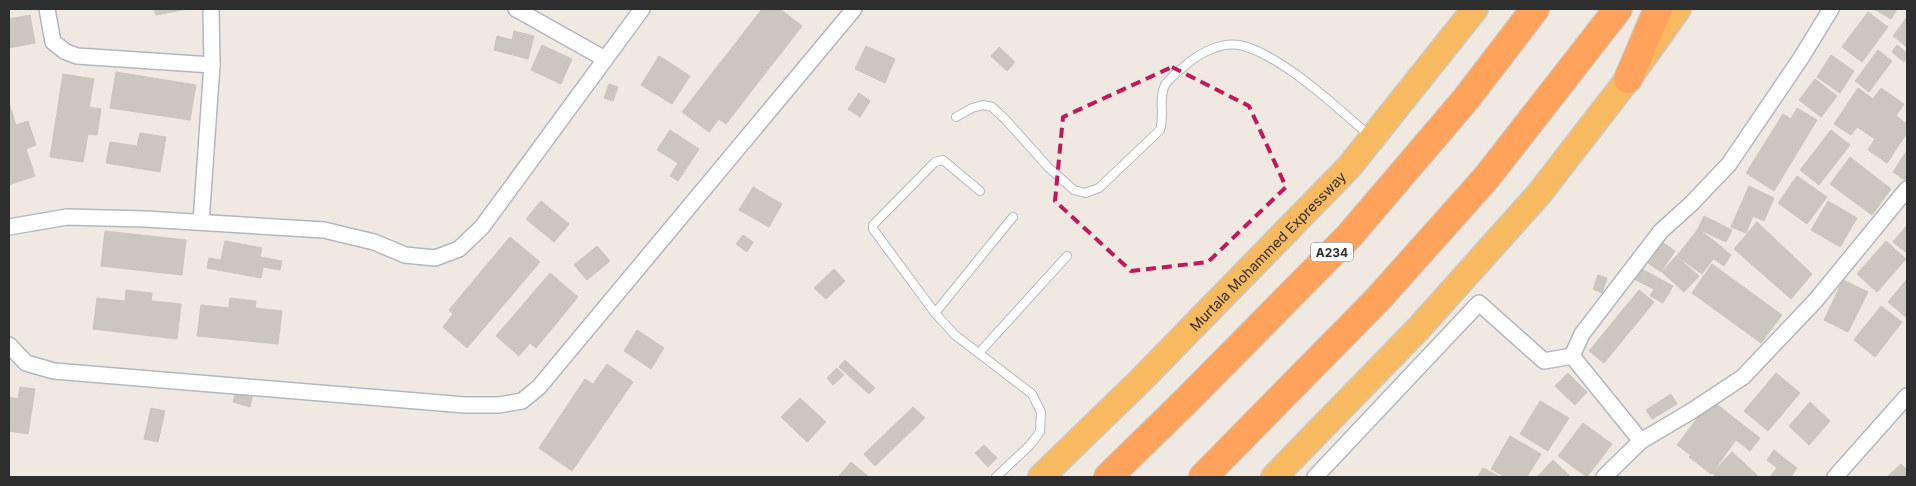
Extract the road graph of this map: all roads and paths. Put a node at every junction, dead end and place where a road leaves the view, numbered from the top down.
1 (47, 9) edge
2 (211, 9) edge
3 (516, 9) edge
4 (642, 9) edge
5 (854, 9) edge
6 (1475, 9) edge
7 (1535, 9) edge
8 (1618, 9) edge
9 (1658, 9) edge
10 (1678, 9) edge
11 (1831, 9) edge
12 (606, 59) junction
13 (212, 65) junction
14 (1628, 79) junction
15 (956, 117) dead end
16 (1372, 138) junction
17 (1907, 188) edge
18 (980, 191) dead end
19 (1013, 216) dead end
20 (201, 222) junction
21 (9, 227) edge
22 (1067, 256) dead end
23 (935, 313) junction
24 (9, 345) edge
25 (979, 353) junction
26 (1572, 356) junction
27 (1907, 396) edge
28 (1641, 441) junction
29 (996, 477) edge
30 (1041, 477) edge
31 (1108, 477) edge
32 (1203, 477) edge
33 (1274, 477) edge
34 (1315, 477) edge
35 (1604, 477) edge
36 (1835, 477) edge

1 - 13 street
2 - 13 street
3 - 12 street
4 - 12 street
5 - 24 street
6 - 16 highway, Murtala Mohammed Expressway
7 - 31 highway, A234
8 - 32 highway
9 - 14 highway
10 - 14 highway
11 - 26 street
12 - 20 street
13 - 20 street
14 - 33 highway
15 - 16 lane
16 - 30 highway, Murtala Mohammed Expressway
17 - 28 street
18 - 23 lane
19 - 23 lane
20 - 21 street
22 - 25 lane
23 - 25 lane
25 - 29 lane
26 - 28 street
26 - 34 street
27 - 36 street
28 - 35 street

